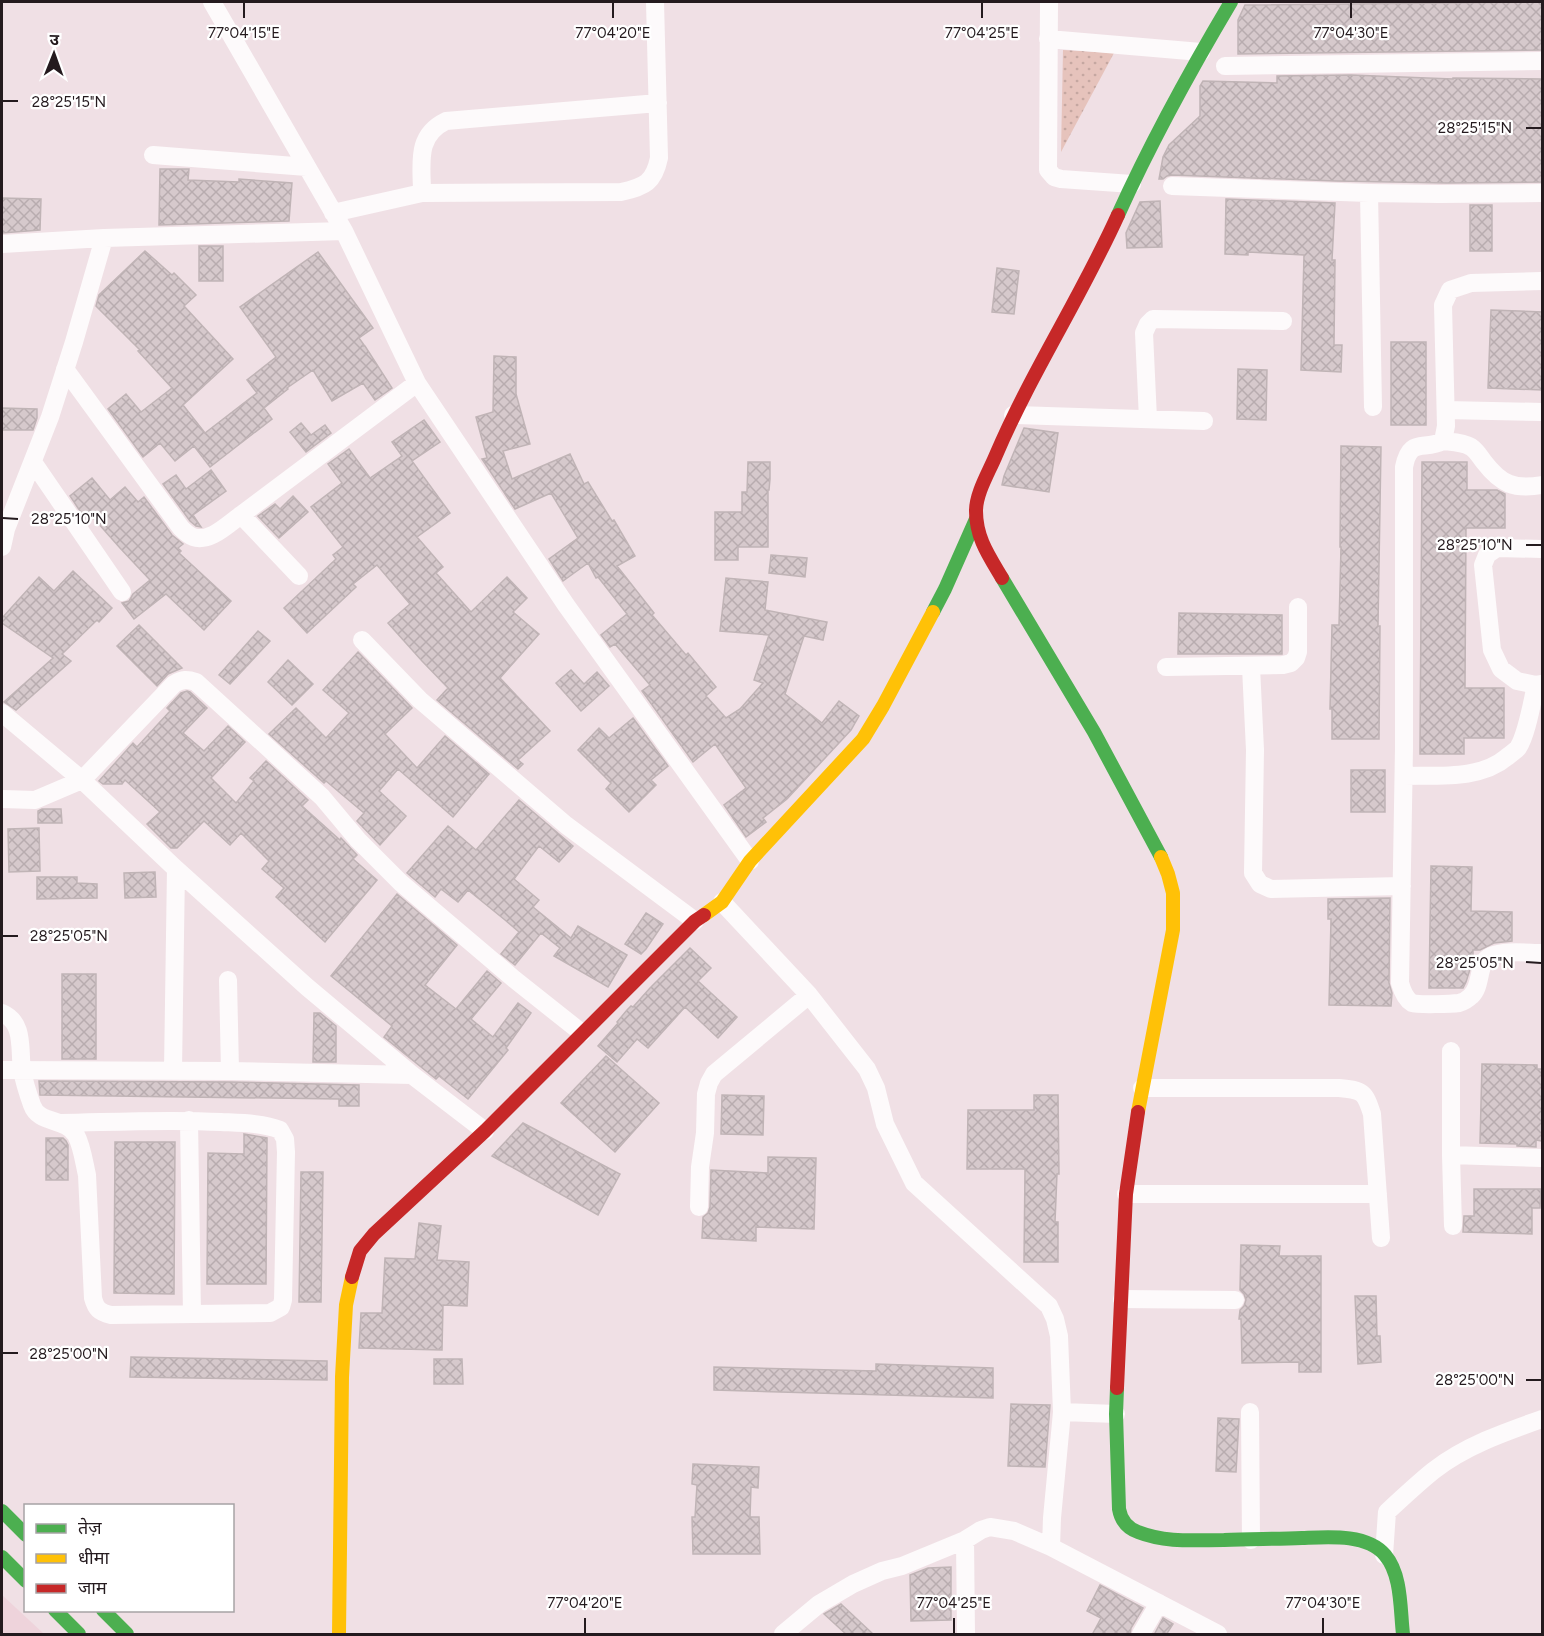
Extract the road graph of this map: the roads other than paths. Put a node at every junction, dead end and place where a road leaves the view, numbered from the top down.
1 (212, 2) edge
2 (656, 2) edge
3 (1049, 2) edge
4 (1231, 2) edge
5 (1048, 39) junction
6 (1201, 52) junction
7 (1542, 61) edge
8 (1226, 66) dead end
9 (658, 103) junction
10 (153, 155) dead end
11 (307, 167) junction
12 (1131, 184) junction
13 (1172, 186) dead end
14 (423, 193) junction
15 (1369, 193) junction
16 (1542, 193) edge
17 (333, 213) junction
18 (344, 231) junction
19 (104, 238) junction
20 (2, 244) edge
21 (1542, 281) edge
22 (1283, 321) dead end
23 (65, 369) junction
24 (417, 383) junction
25 (1373, 407) dead end
26 (1446, 410) junction
27 (1542, 412) edge
28 (1013, 415) junction
29 (1148, 419) junction
30 (1204, 421) dead end
31 (1443, 441) junction
32 (33, 462) junction
33 (1542, 485) edge
34 (241, 515) junction
35 (976, 519) junction
36 (2, 547) edge
37 (1542, 549) edge
38 (299, 576) dead end
39 (122, 592) dead end
40 (1298, 607) dead end
41 (362, 640) dead end
42 (1166, 667) dead end
43 (1251, 667) junction
44 (1539, 685) edge
45 (2, 713) edge
46 (1404, 776) junction
47 (82, 780) junction
48 (2, 799) edge
49 (750, 861) junction
50 (176, 869) junction
51 (1402, 886) junction
52 (722, 902) junction
53 (695, 921) junction
54 (1542, 953) edge
55 (228, 980) dead end
56 (809, 995) junction
57 (2, 1014) edge
58 (582, 1033) junction
59 (1451, 1051) dead end
60 (2, 1070) edge
61 (22, 1070) junction
62 (173, 1070) junction
63 (230, 1071) junction
64 (412, 1075) junction
65 (1142, 1088) junction
66 (189, 1120) junction
67 (60, 1123) junction
68 (485, 1131) junction
69 (1451, 1155) junction
70 (1542, 1158) edge
71 (1126, 1194) junction
72 (1378, 1194) junction
73 (699, 1207) dead end
74 (1453, 1226) dead end
75 (1381, 1238) dead end
76 (1122, 1299) junction
77 (1235, 1300) dead end
78 (192, 1314) junction
79 (1062, 1412) junction
80 (1250, 1412) dead end
81 (1116, 1414) junction
82 (1542, 1419) edge
83 (2, 1511) edge
84 (24, 1532) edge
85 (965, 1540) junction
86 (1251, 1540) junction
87 (1051, 1547) junction
88 (1384, 1554) junction
89 (2, 1557) edge
90 (24, 1579) edge
91 (1159, 1603) junction
92 (56, 1612) edge
93 (104, 1612) edge
94 (79, 1635) edge
95 (127, 1635) edge
96 (339, 1635) edge
97 (783, 1635) edge
98 (966, 1635) edge
99 (1141, 1635) edge
100 (1218, 1635) edge
101 (1403, 1635) edge

1 - 11 street
2 - 9 street
3 - 5 street
4 - 6 street
5 - 6 street
5 - 12 street
6 - 12 street
7 - 8 street
9 - 14 street
9 - 14 street
10 - 11 street
11 - 17 street
12 - 28 street
13 - 15 street
14 - 17 street
15 - 16 street
15 - 25 street
17 - 18 street
18 - 19 street
18 - 24 street
19 - 20 street
19 - 23 street
21 - 26 street
22 - 29 street
23 - 32 street
23 - 34 street
24 - 34 street
24 - 49 street
26 - 27 street
26 - 31 street
28 - 29 street
28 - 35 street
29 - 30 street
31 - 33 street
31 - 46 street
32 - 36 street
32 - 39 street
34 - 38 street
35 - 49 street
35 - 65 street
37 - 44 street
40 - 43 street
41 - 53 street
42 - 43 street
43 - 51 street
44 - 46 street
45 - 47 street
46 - 51 street
47 - 48 street
47 - 50 street
47 - 58 street
49 - 52 street
50 - 62 street
50 - 64 street
51 - 54 street
52 - 53 street
52 - 56 street
53 - 58 street
55 - 63 street
56 - 73 street
56 - 79 street
57 - 61 street
58 - 68 street
59 - 69 street
60 - 61 street
61 - 62 street
61 - 67 street
62 - 63 street
63 - 64 street
64 - 68 street
65 - 71 street
65 - 72 street
66 - 67 street
66 - 78 street
66 - 78 street
67 - 78 street
68 - 96 street
69 - 70 street
69 - 74 street
71 - 72 street
71 - 76 street
72 - 75 street
76 - 77 street
76 - 81 street
79 - 81 street
79 - 87 street
80 - 86 street
81 - 86 street
82 - 88 street
83 - 84 street
85 - 87 street
85 - 97 street
85 - 98 street
86 - 88 street
87 - 91 street
88 - 101 street
89 - 90 street
91 - 99 street
91 - 100 street
92 - 94 street
93 - 95 street

